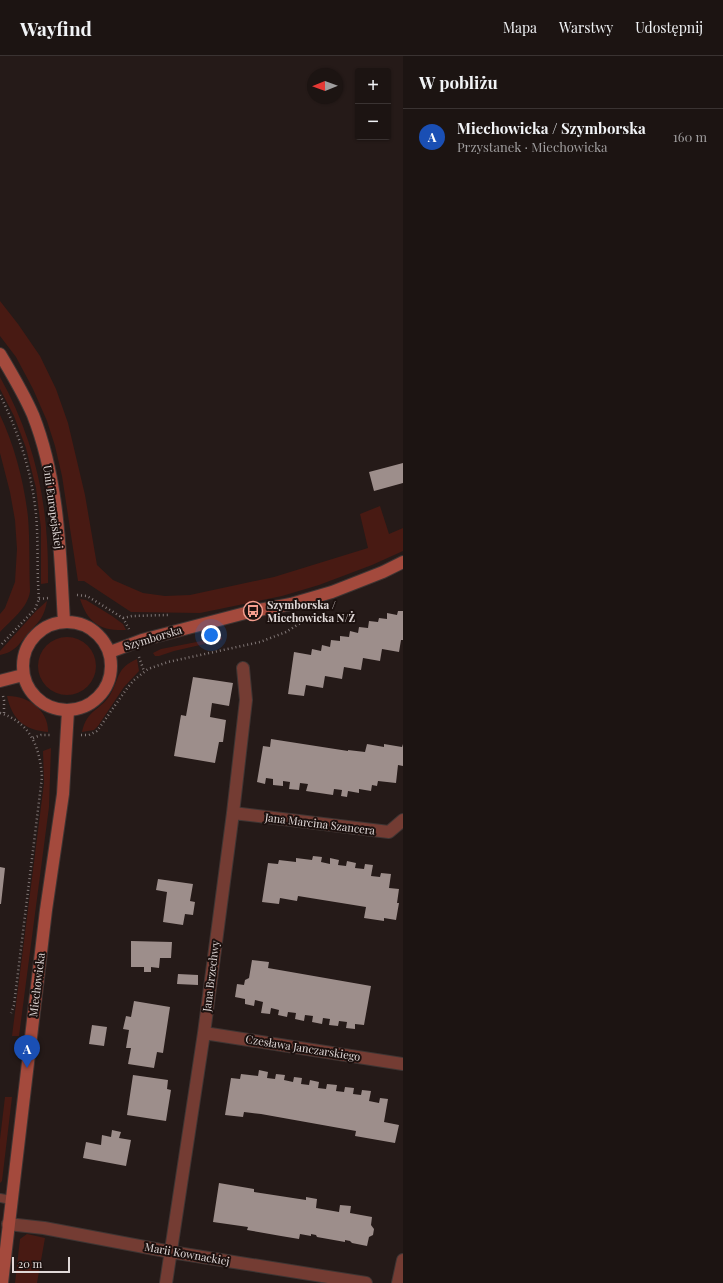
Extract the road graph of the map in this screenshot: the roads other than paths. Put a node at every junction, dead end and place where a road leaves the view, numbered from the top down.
1 (0, 354) edge
2 (403, 562) edge
3 (64, 622) junction
4 (110, 652) junction
5 (243, 668) dead end
6 (23, 675) junction
7 (0, 681) edge
8 (68, 711) junction
9 (233, 813) junction
10 (403, 820) edge
11 (204, 1033) junction
12 (403, 1064) edge
13 (6, 1199) edge
14 (8, 1224) junction
15 (171, 1252) junction
16 (403, 1260) edge
17 (2, 1283) edge
18 (166, 1283) edge
19 (366, 1283) edge
20 (398, 1283) edge

1 - 3 street, Unii Europejskiej
2 - 4 street, Szymborska
3 - 4 street
3 - 6 street
4 - 8 street
5 - 9 street, Jana Brzechwy
6 - 7 street
6 - 8 street
8 - 13 street, Miechowicka
9 - 10 street, Jana Marcina Szancera
9 - 11 street, Jana Brzechwy
11 - 12 street, Czesława Janczarskiego
11 - 15 street, Jana Brzechwy
13 - 14 street, Miechowicka
14 - 15 street, Marii Kownackiej
14 - 17 street, Miechowicka
15 - 18 street, Jana Brzechwy
15 - 19 street, Marii Kownackiej
16 - 20 street

